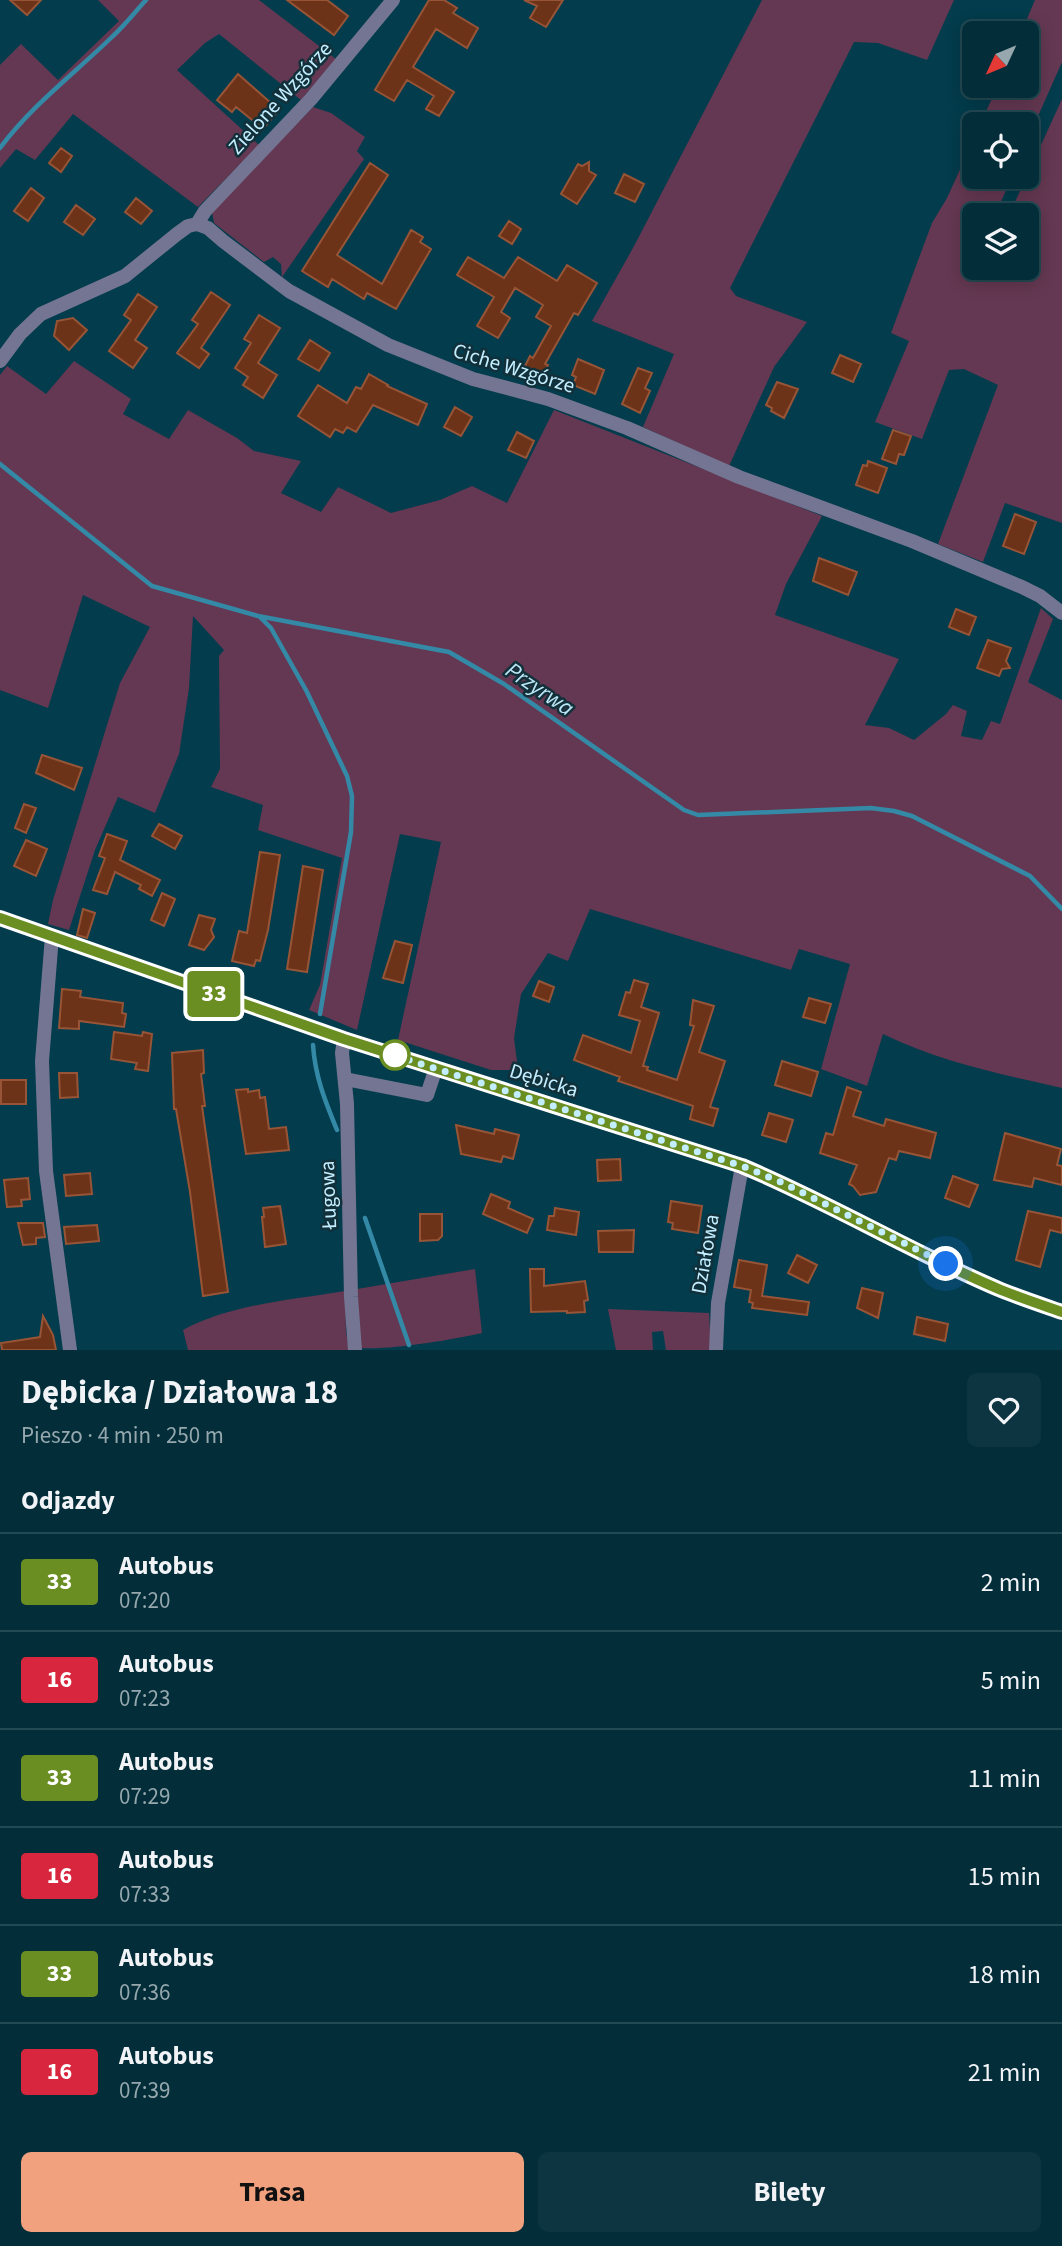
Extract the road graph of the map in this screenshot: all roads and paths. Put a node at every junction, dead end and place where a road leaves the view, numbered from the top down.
1 (393, 0) edge
2 (197, 224) junction
3 (0, 361) edge
4 (1062, 613) edge
5 (0, 918) edge
6 (52, 936) junction
7 (344, 1039) junction
8 (436, 1068) junction
9 (345, 1080) junction
10 (742, 1166) junction
11 (1062, 1312) edge
12 (69, 1350) edge
13 (355, 1350) edge
14 (716, 1350) edge

1 - 2 street, Zielone Wzgórze
2 - 3 street
2 - 4 street, Ciche Wzgórze
5 - 6 street, Dębicka
6 - 7 street, Dębicka
6 - 12 street
7 - 8 street, Dębicka
7 - 9 street, Ługowa
8 - 9 street
8 - 10 street, Dębicka
9 - 13 street, Ługowa
10 - 11 street, Dębicka
10 - 14 street, Działowa

